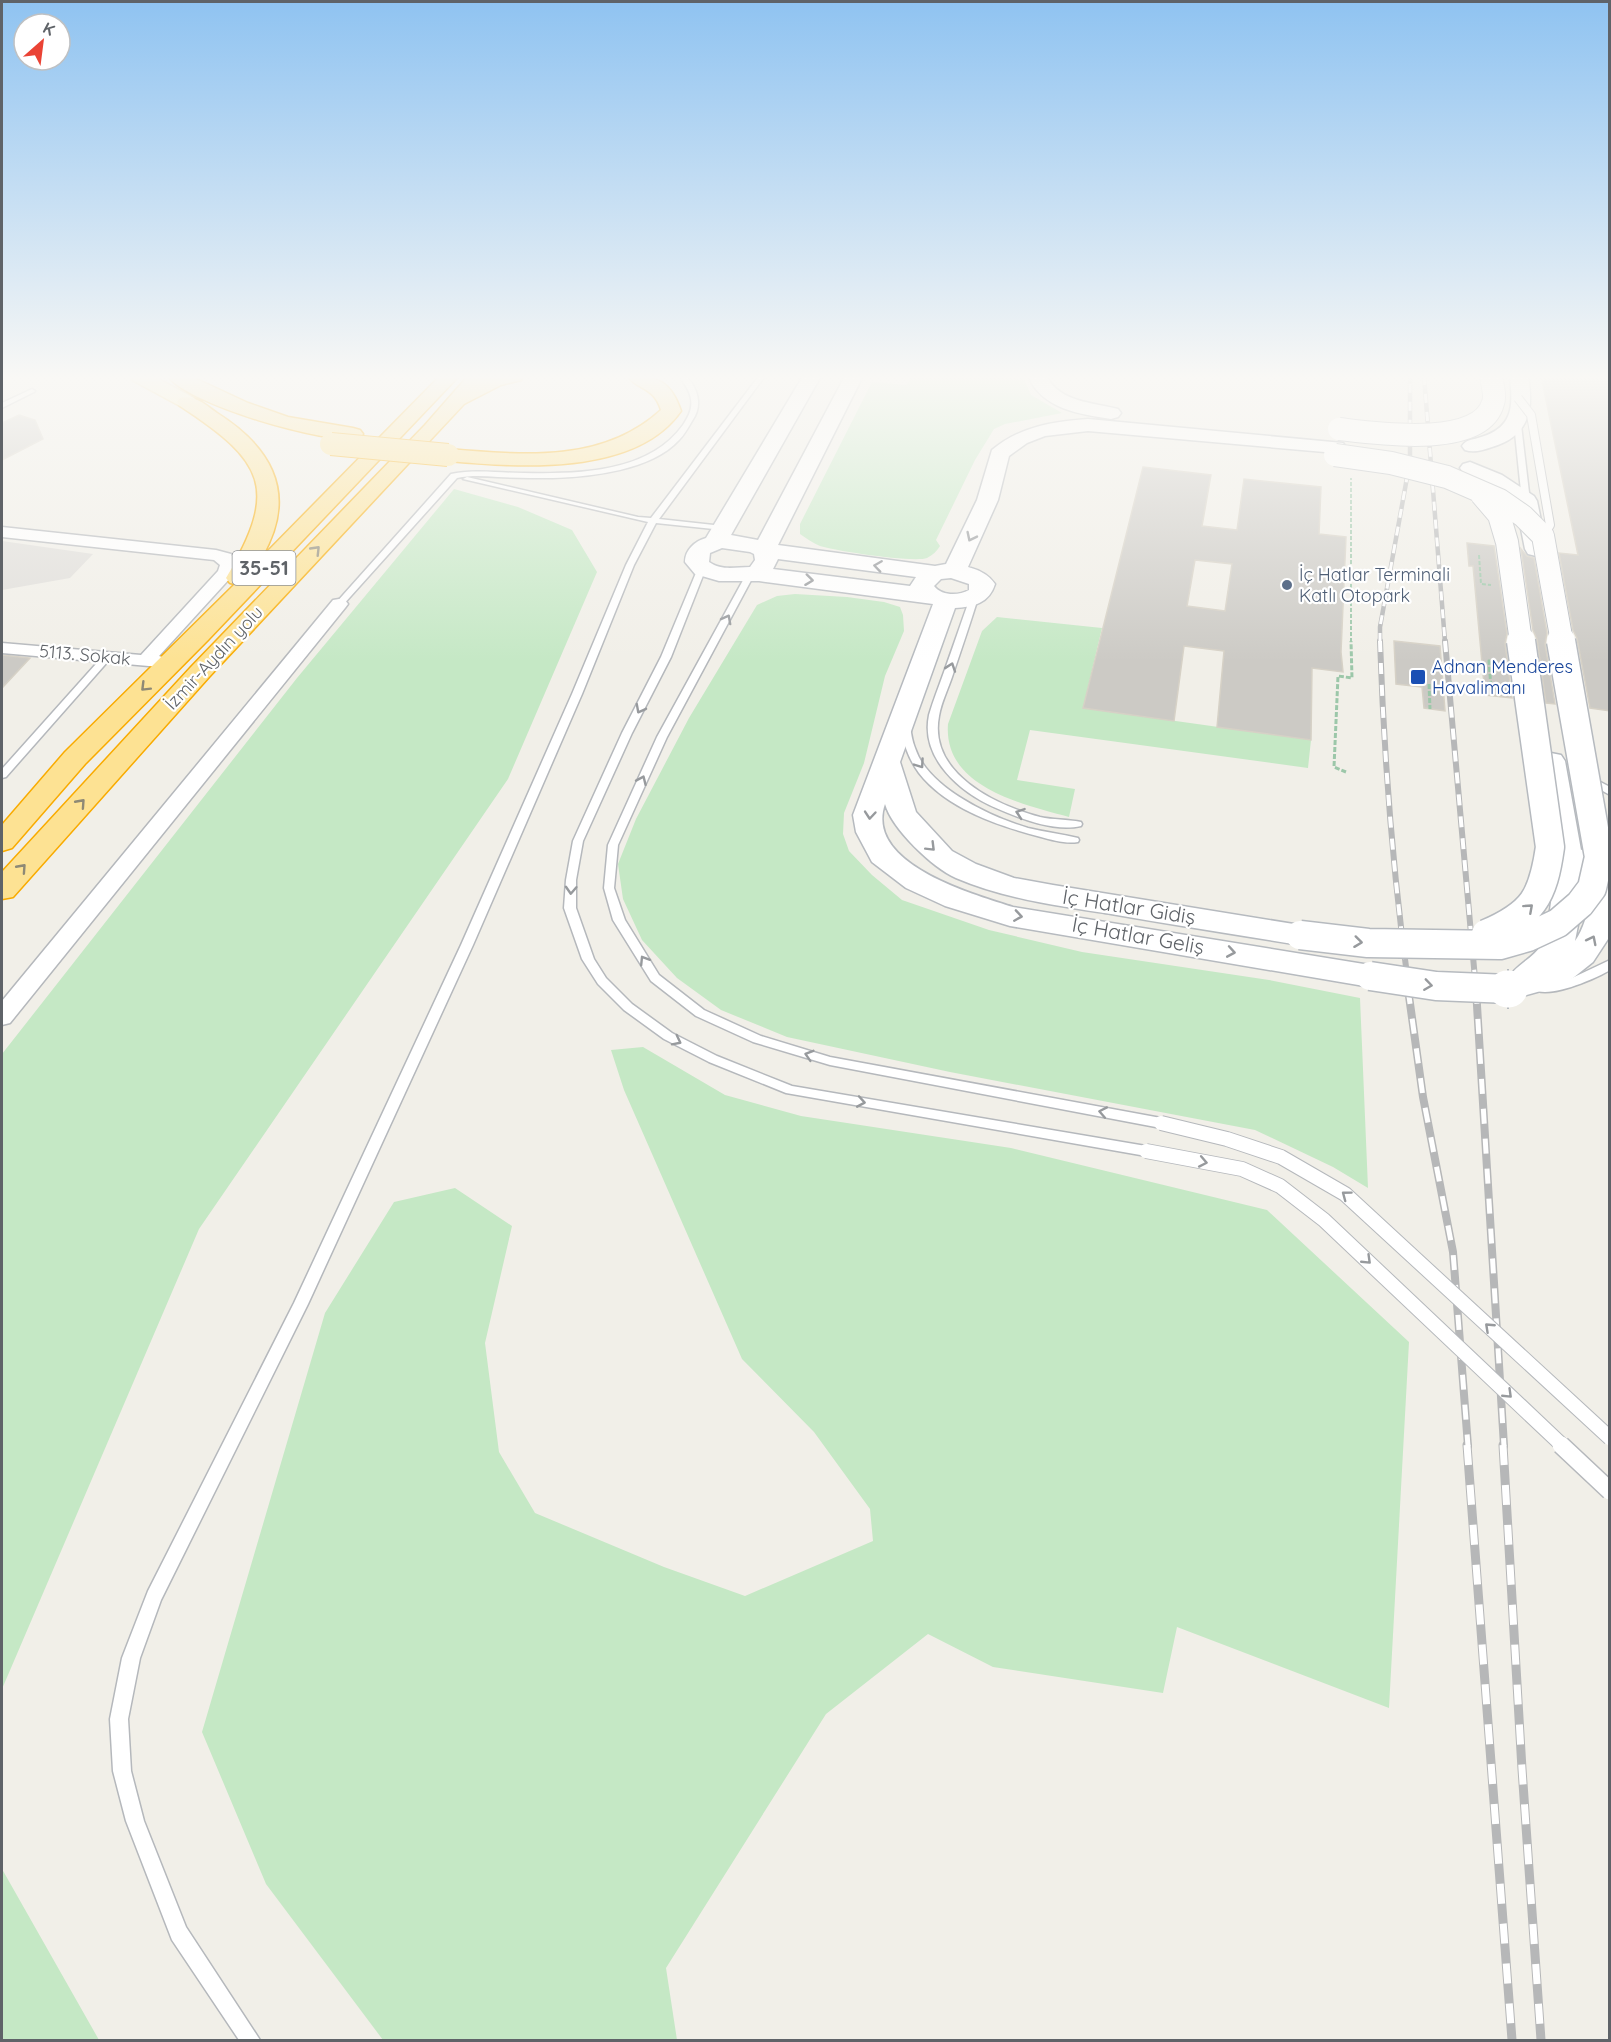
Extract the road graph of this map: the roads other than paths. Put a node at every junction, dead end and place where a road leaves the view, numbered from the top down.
1 (264, 471) edge
2 (367, 471) edge
3 (392, 471) edge
4 (598, 471) edge
5 (689, 471) edge
6 (757, 471) edge
7 (805, 471) edge
8 (997, 471) edge
9 (1001, 471) edge
10 (1475, 471) edge
11 (1476, 471) edge
12 (1478, 471) edge
13 (1516, 471) edge
14 (1541, 471) edge
15 (997, 475) junction
16 (454, 476) junction
17 (1516, 494) junction
18 (652, 520) junction
19 (2, 532) edge
20 (719, 536) junction
21 (1543, 536) junction
22 (765, 550) junction
23 (702, 568) junction
24 (751, 573) junction
25 (941, 585) junction
26 (975, 597) joint
27 (339, 604) joint
28 (199, 635) junction
29 (2, 648) edge
30 (108, 657) junction
31 (158, 661) junction
32 (905, 710) junction
33 (886, 759) junction
34 (1574, 771) junction
35 (2, 775) edge
36 (1610, 792) edge
37 (1077, 824) dead end
38 (1074, 840) dead end
39 (2, 842) edge
40 (2, 890) edge
41 (1438, 946) junction
42 (1610, 963) edge
43 (1509, 989) junction
44 (2, 1017) edge
45 (1610, 1438) edge
46 (1610, 1491) edge
47 (250, 2040) edge

1 - 28 highway
2 - 28 highway, İzmir-Aydın yolu / 35-51
40 -> 3 highway, İzmir-Aydın yolu / 35-51
4 - 16 lane
5 - 18 lane
6 - 20 street
7 - 22 street
8 - 15 street, İç Hatlar Geliş
9 - 15 street, İç Hatlar Gidiş
41 -> 10 street, İç Hatlar Gidiş, bridge
11 - 21 street, İç Hatlar Gidiş, bridge
12 - 17 street
13 - 17 lane
14 - 21 lane, bridge
15 -> 25 street, İç Hatlar Geliş
16 - 18 lane
16 - 27 lane
17 - 34 street, İç Hatlar Geliş
17 - 43 street
18 - 20 lane
18 - 47 lane
19 - 31 street
20 - 22 street
20 - 23 street
21 - 41 street, İç Hatlar Gidiş, bridge
22 - 24 street
25 -> 22 street
23 - 24 street
23 -> 46 lane, bridge
24 -> 25 street
45 -> 24 lane, bridge
25 - 26 street
25 - 32 street, İç Hatlar Geliş
37 -> 26 lane
27 - 44 street
28 - 31 highway, İzmir-Aydın yolu / 35-51
29 - 30 street, 5113. Sokak
30 - 31 street, 5113. Sokak
30 - 35 lane
31 -> 39 highway, İzmir-Aydın yolu / 35-51
32 - 33 street, İç Hatlar Geliş
32 -> 38 lane
33 -> 41 street, İç Hatlar Gidiş, bridge
33 -> 43 street, İç Hatlar Geliş, bridge
34 - 36 lane
43 -> 34 street, İç Hatlar Geliş
42 - 43 lane

